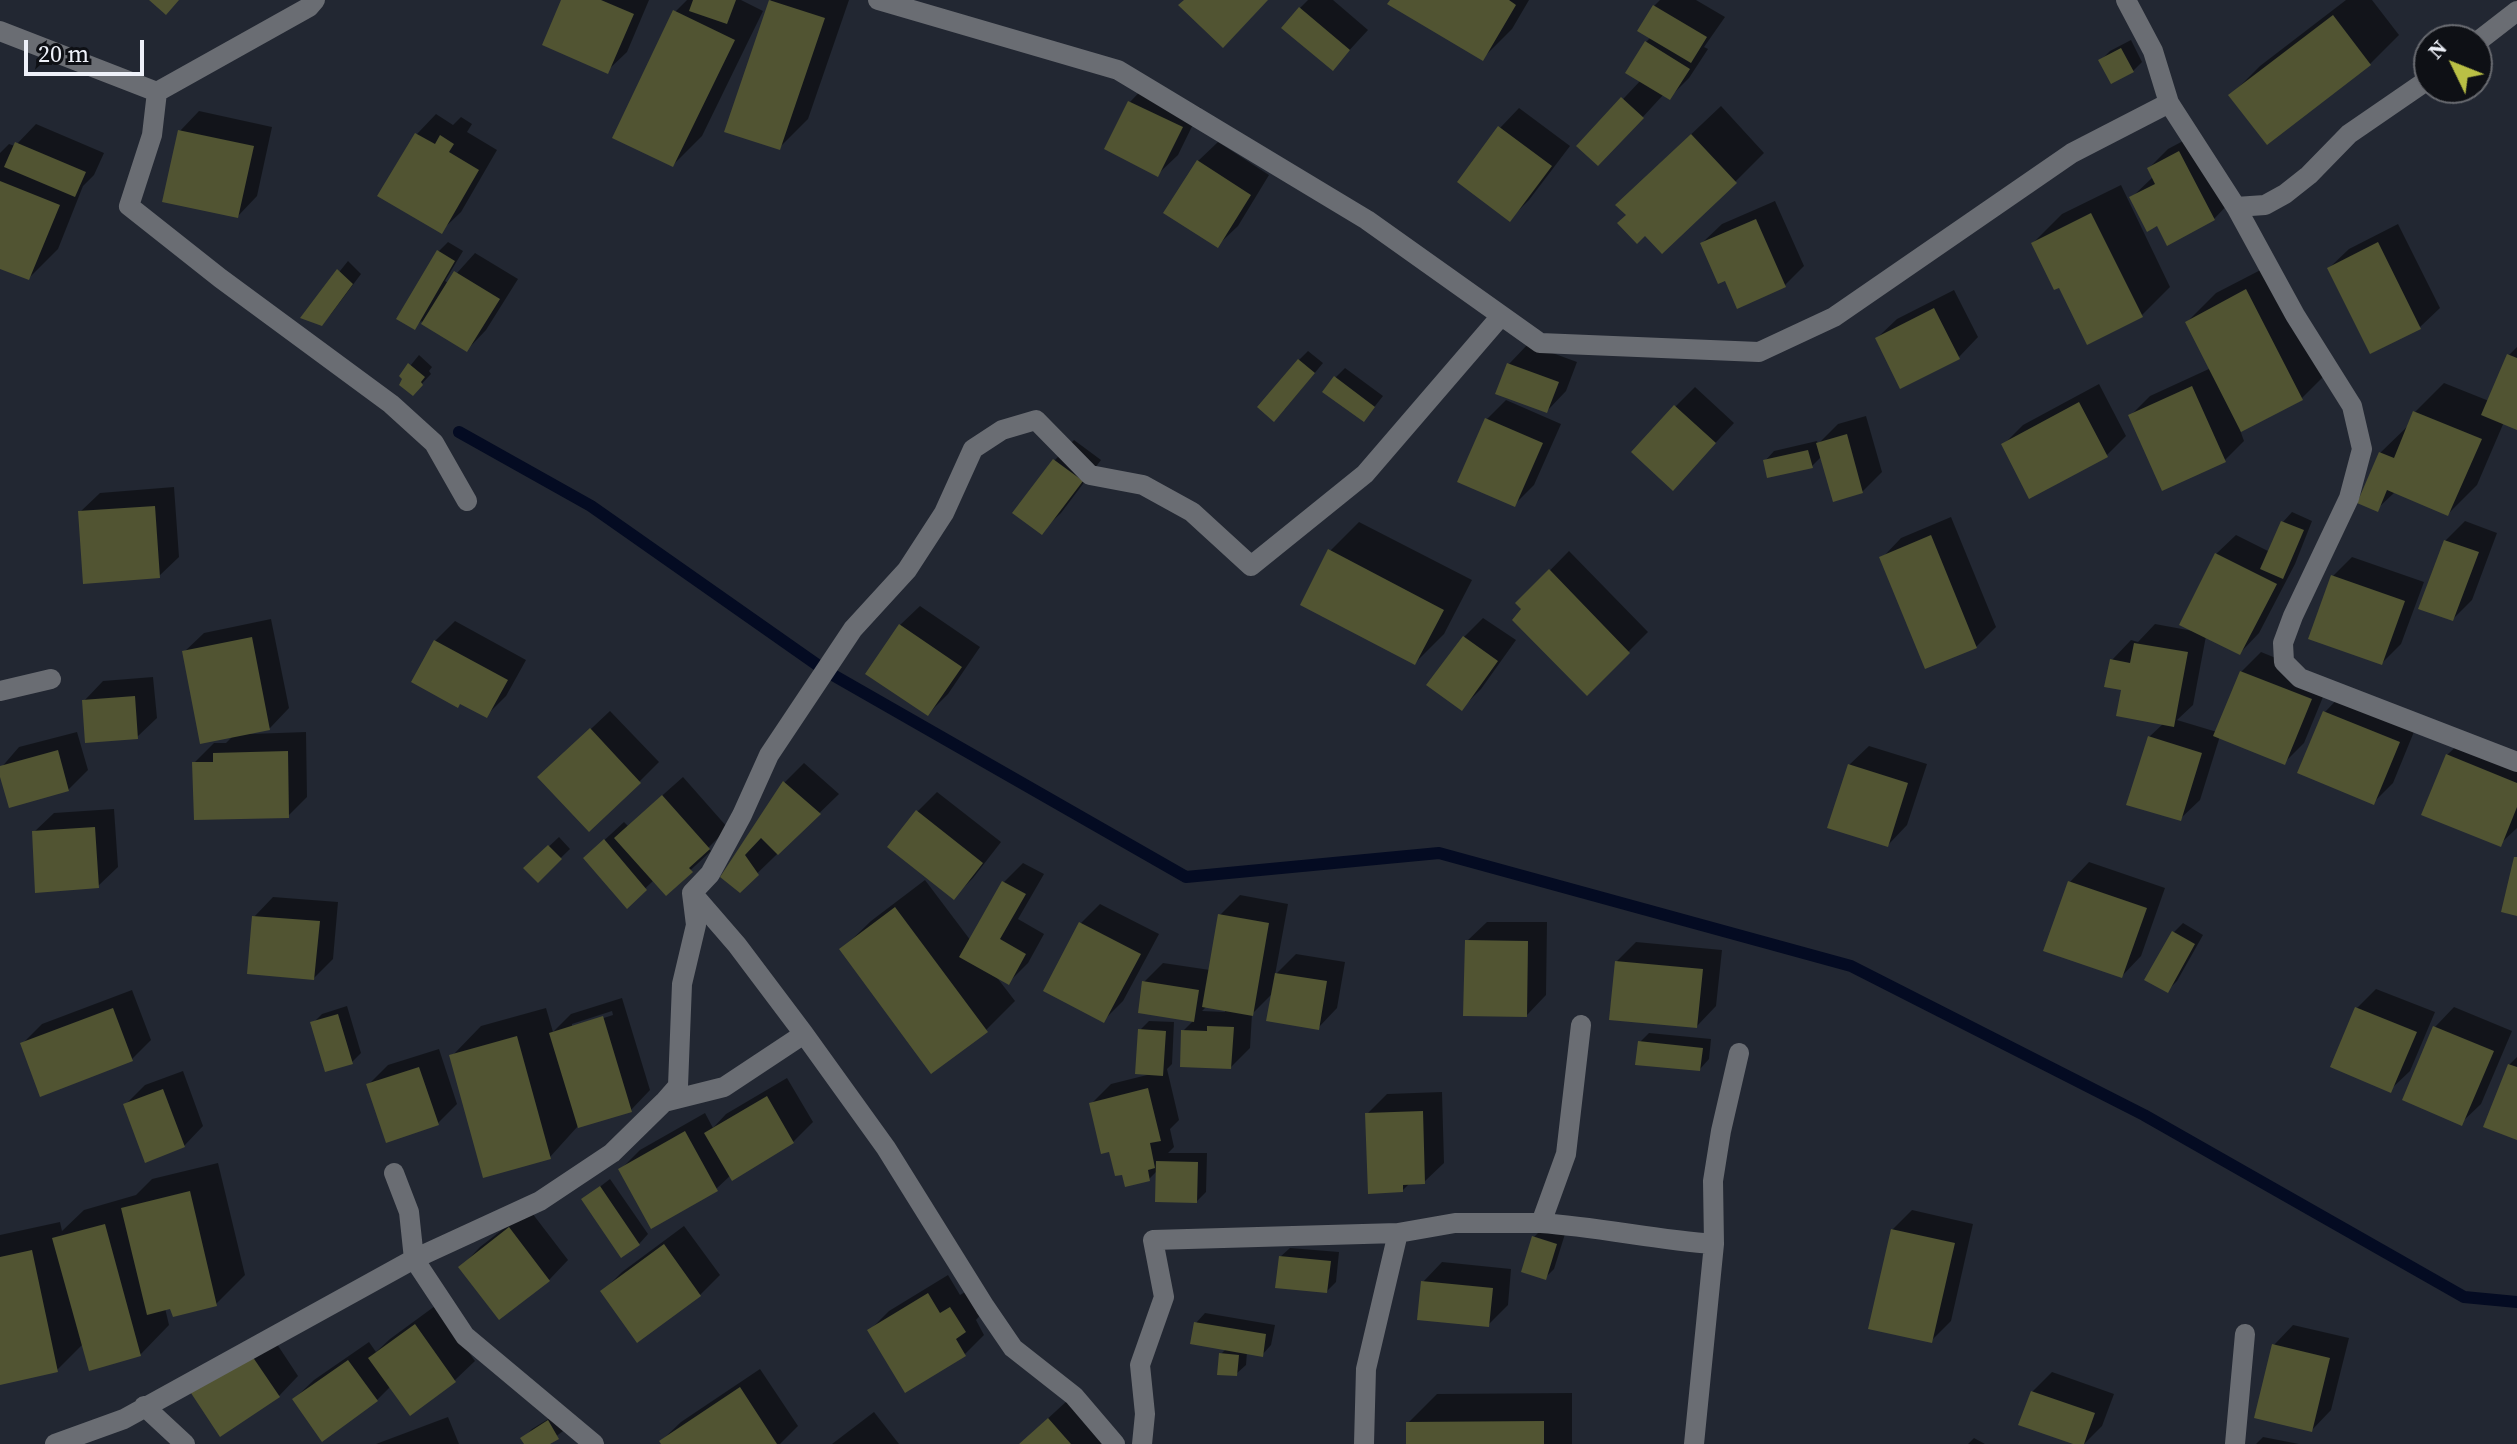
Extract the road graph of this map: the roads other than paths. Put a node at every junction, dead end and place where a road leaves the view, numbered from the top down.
1 (315, 0) edge
2 (878, 0) edge
3 (2126, 0) edge
4 (2517, 11) edge
5 (2493, 30) edge
6 (0, 31) edge
7 (2413, 90) edge
8 (157, 92) junction
9 (2169, 103) junction
10 (2236, 207) junction
11 (1501, 316) junction
12 (467, 501) dead end
13 (51, 679) dead end
14 (0, 691) edge
15 (2517, 762) edge
16 (692, 893) junction
17 (1581, 1025) dead end
18 (804, 1034) junction
19 (1739, 1053) dead end
20 (664, 1102) junction
21 (394, 1173) dead end
22 (1541, 1223) junction
23 (1398, 1233) junction
24 (1714, 1244) junction
25 (414, 1259) junction
26 (2245, 1334) dead end
27 (144, 1406) junction
28 (55, 1444) edge
29 (185, 1444) edge
30 (594, 1444) edge
31 (1115, 1444) edge
32 (1142, 1444) edge
33 (1364, 1444) edge
34 (1694, 1444) edge
35 (2235, 1444) edge

1 - 8 street
2 - 11 street
3 - 9 street
4 - 5 street
6 - 8 street
7 - 10 street
8 - 12 street
9 - 10 street
9 - 11 street
10 - 15 street
11 - 16 street
13 - 14 street
16 - 18 street
16 - 20 street
17 - 22 street
18 - 20 street
18 - 31 street
19 - 24 street
20 - 25 street
21 - 25 street
22 - 23 street
22 - 24 street
23 - 32 street
23 - 33 street
24 - 34 street
25 - 27 street
25 - 30 street
26 - 35 street
27 - 28 street
27 - 29 street

